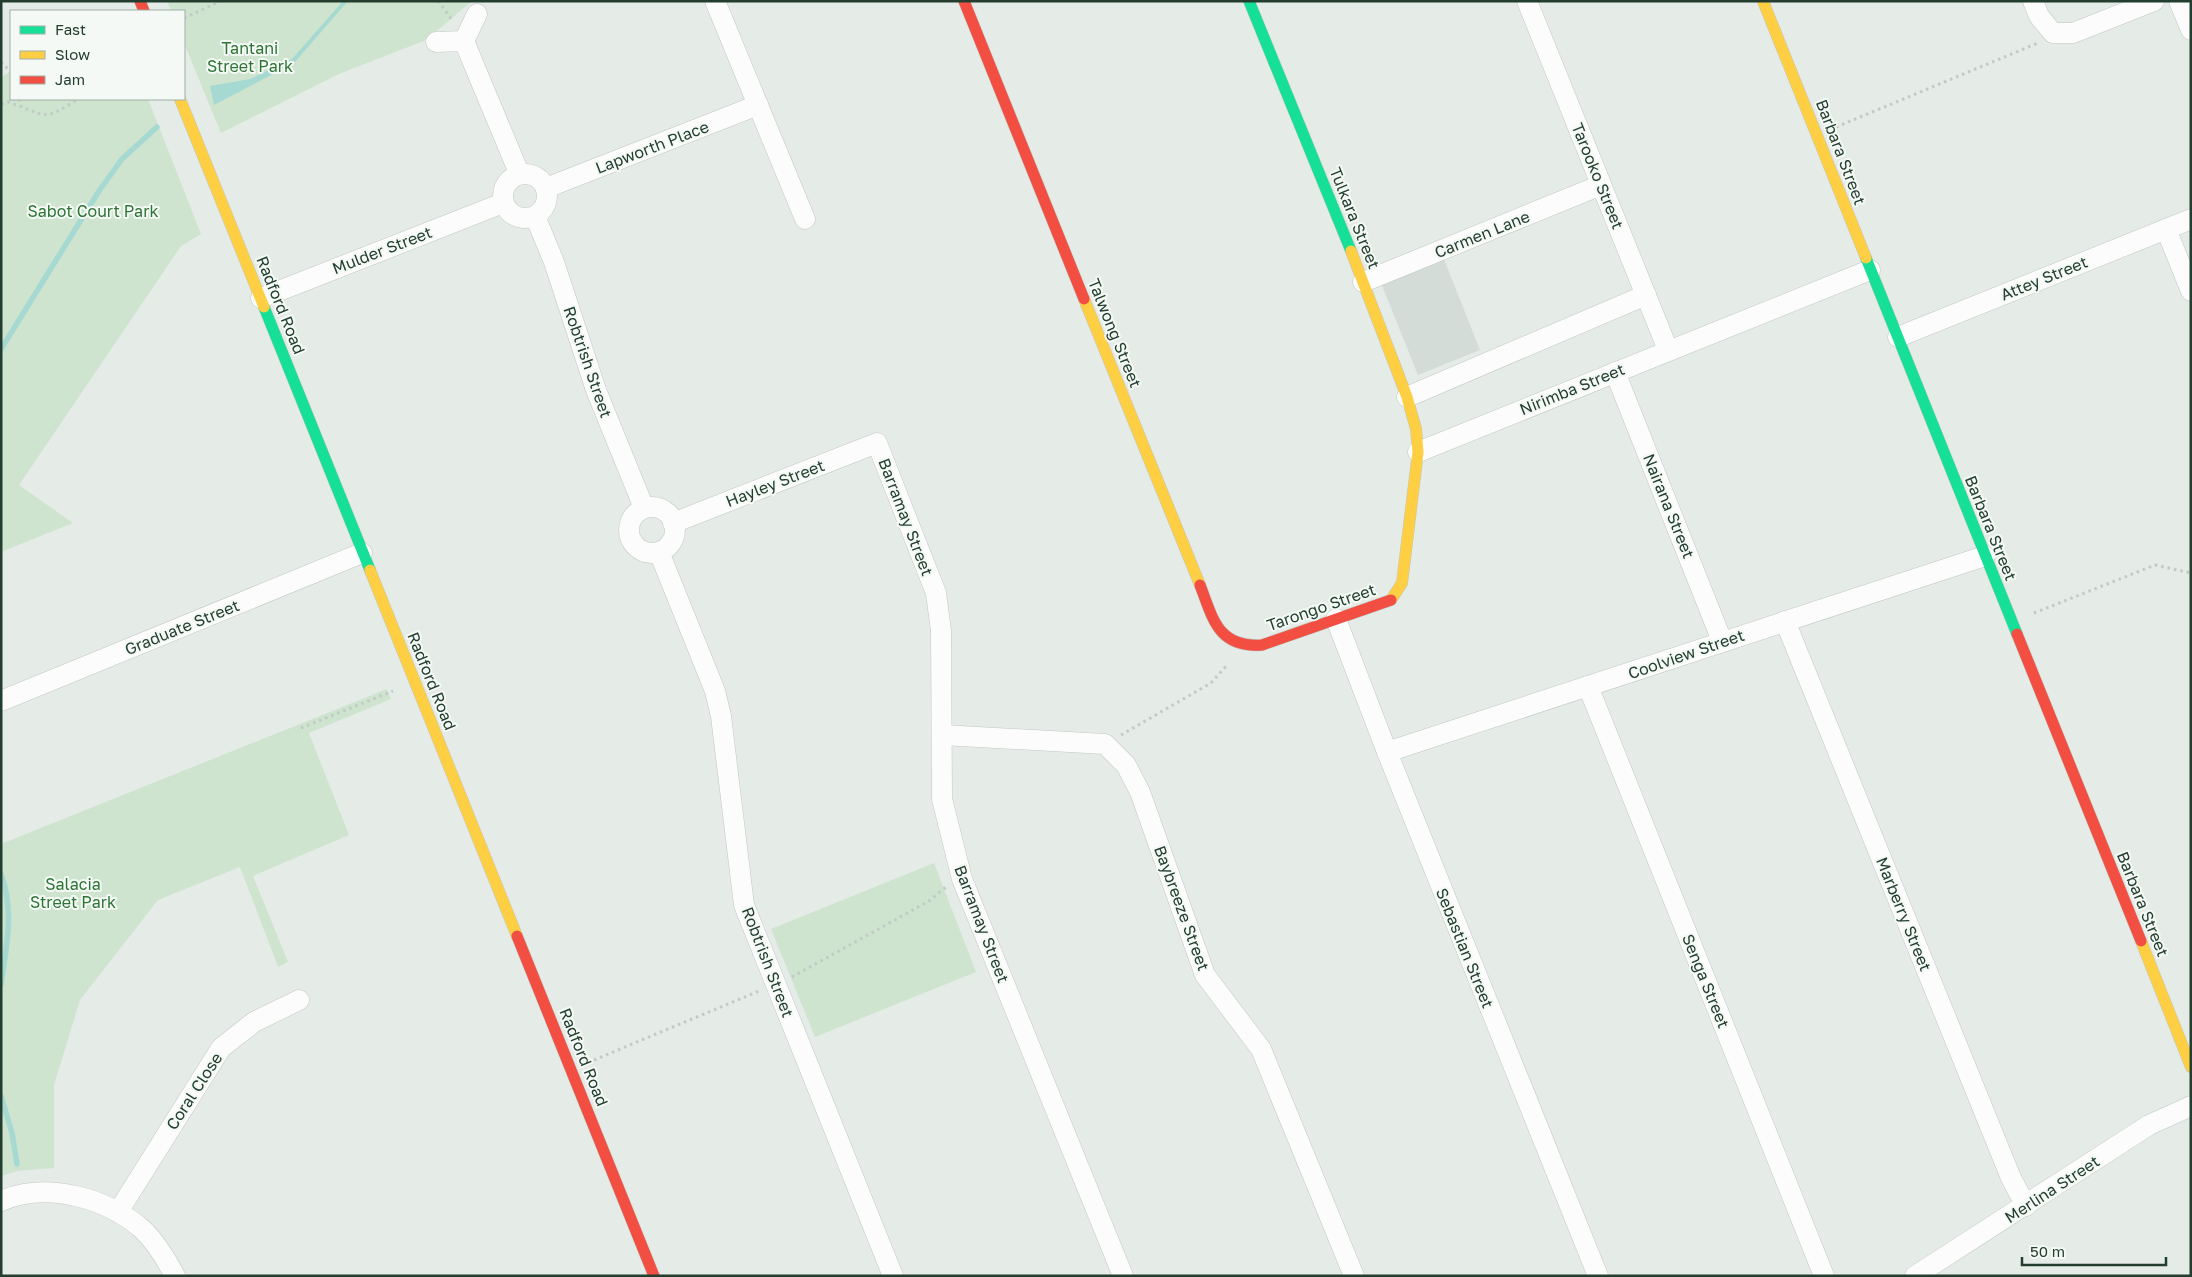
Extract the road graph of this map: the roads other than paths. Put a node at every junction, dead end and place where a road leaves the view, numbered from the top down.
1 (715, 1) edge
2 (964, 1) edge
3 (1249, 1) edge
4 (1527, 1) edge
5 (1763, 1) edge
6 (2033, 1) edge
7 (2154, 1) edge
8 (2179, 1) edge
9 (477, 14) dead end
10 (2191, 30) edge
11 (464, 40) junction
12 (436, 42) dead end
13 (180, 100) edge
14 (758, 105) junction
15 (519, 174) junction
16 (1601, 186) junction
17 (546, 188) junction
18 (503, 203) junction
19 (535, 216) junction
20 (805, 219) dead end
21 (2191, 219) edge
22 (2166, 229) junction
23 (1870, 270) junction
24 (1363, 282) junction
25 (2191, 291) edge
26 (1646, 295) junction
27 (261, 298) junction
28 (1898, 337) junction
29 (1668, 350) junction
30 (1615, 372) junction
31 (1407, 397) junction
32 (877, 443) joint
33 (1418, 452) junction
34 (644, 508) junction
35 (673, 523) junction
36 (362, 552) junction
37 (659, 552) junction
38 (1985, 556) junction
39 (1336, 619) junction
40 (1785, 621) junction
41 (1722, 641) junction
42 (1262, 645) joint
43 (1588, 686) junction
44 (1, 701) edge
45 (942, 736) junction
46 (1386, 752) junction
47 (299, 1000) dead end
48 (2191, 1066) edge
49 (2191, 1106) edge
50 (1, 1200) edge
51 (2026, 1206) junction
52 (118, 1212) junction
53 (175, 1276) edge
54 (654, 1276) edge
55 (893, 1276) edge
56 (1122, 1276) edge
57 (1354, 1276) edge
58 (1598, 1276) edge
59 (1824, 1276) edge
60 (1915, 1276) edge

1 - 14 street
2 - 42 street, Talwong Street
3 - 24 street, Tulkara Street
4 - 16 street, Tarooko Street
5 - 23 street, Barbara Street
6 - 7 street
8 - 10 street
9 - 11 street
11 - 12 street
11 - 15 street
13 - 27 street, Radford Road
14 - 17 street, Lapworth Place
14 - 20 street
15 - 17 street
15 - 18 street
16 - 24 street, Carmen Lane
16 - 26 street, Tarooko Street
17 - 19 street
18 - 19 street
18 - 27 street, Mulder Street
19 - 34 street, Robtrish Street
21 - 22 street, Attey Street
22 - 25 street
22 - 28 street, Attey Street
23 - 28 street, Barbara Street
23 - 29 street, Nirimba Street
24 - 31 street, Tulkara Street
26 - 29 street, Tarooko Street
26 - 31 street
27 - 36 street, Radford Road
28 - 38 street, Barbara Street
29 - 30 street, Nirimba Street
30 - 33 street, Nirimba Street
30 - 41 street, Nairana Street
31 - 33 street, Tulkara Street
32 - 35 street, Hayley Street
32 - 45 street, Barramay Street
33 - 39 street, Tarongo Street
34 - 35 street
34 - 37 street
35 - 37 street
36 - 44 street, Graduate Street
36 - 54 street, Radford Road
37 - 55 street, Robtrish Street
38 - 40 street, Coolview Street
38 - 48 street, Barbara Street
39 - 42 street, Tarongo Street
39 - 46 street, Sebastian Street
40 - 41 street, Coolview Street
40 - 51 street, Marberry Street
41 - 43 street, Coolview Street
43 - 46 street, Coolview Street
43 - 59 street, Senga Street
45 - 56 street, Barramay Street
45 - 57 street, Baybreeze Street
46 - 58 street, Sebastian Street
47 - 52 street, Coral Close
49 - 51 street, Merlina Street
50 - 52 street
51 - 60 street, Merlina Street
52 - 53 street

